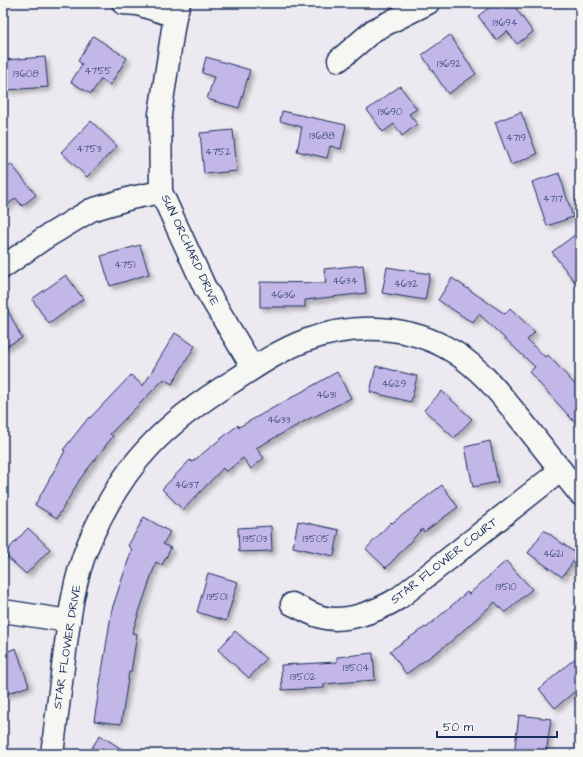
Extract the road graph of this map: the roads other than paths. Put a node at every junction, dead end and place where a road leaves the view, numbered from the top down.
1 (123, 3) edge
2 (428, 3) edge
3 (177, 10) edge
4 (339, 60) dead end
5 (161, 192) junction
6 (3, 267) edge
7 (253, 368) junction
8 (561, 470) junction
9 (580, 494) edge
10 (292, 604) dead end
11 (3, 611) edge
12 (68, 621) junction
13 (52, 754) edge

1 - 3 street
2 - 4 street
3 - 5 street, SUN ORCHARD DRIVE
5 - 6 street
5 - 7 street, SUN ORCHARD DRIVE
7 - 8 street, STAR FLOWER DRIVE
7 - 12 street, STAR FLOWER DRIVE
8 - 9 street, STAR FLOWER DRIVE
8 - 10 street, STAR FLOWER COURT
11 - 12 street
12 - 13 street, STAR FLOWER DRIVE

